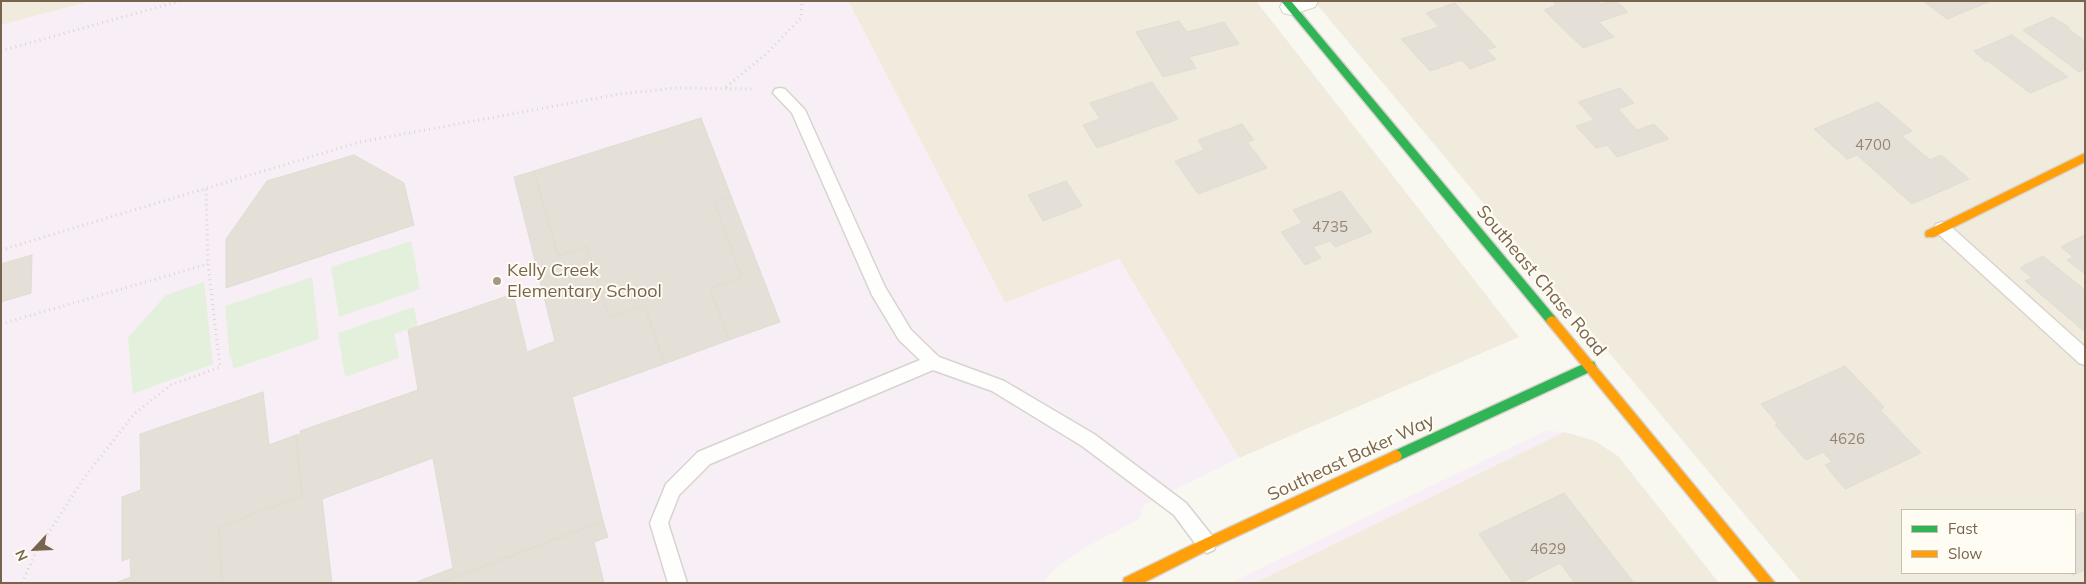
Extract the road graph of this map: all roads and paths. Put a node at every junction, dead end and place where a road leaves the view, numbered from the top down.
1 (180, 1) edge
2 (802, 1) edge
3 (1295, 3) edge
4 (1, 52) edge
5 (725, 88) junction
6 (780, 93) joint
7 (2085, 157) edge
8 (206, 189) junction
9 (1936, 231) joint
10 (1, 250) edge
11 (208, 264) junction
12 (1, 324) edge
13 (2085, 358) edge
14 (933, 362) junction
15 (1590, 366) junction
16 (1206, 544) junction
17 (22, 583) edge
18 (678, 583) edge
19 (1129, 583) edge
20 (1769, 583) edge

1 - 4 path
2 - 5 path
3 - 15 street, Southeast Chase Road
5 - 6 path
5 - 8 path
6 - 14 lane
7 - 9 street
8 - 10 path
8 - 11 path
9 - 13 lane
11 - 12 path
11 - 17 path
14 - 16 lane
14 - 18 lane
15 - 16 street, Southeast Baker Way
15 - 20 street, Southeast Chase Road
16 - 19 street, Southeast Baker Way

